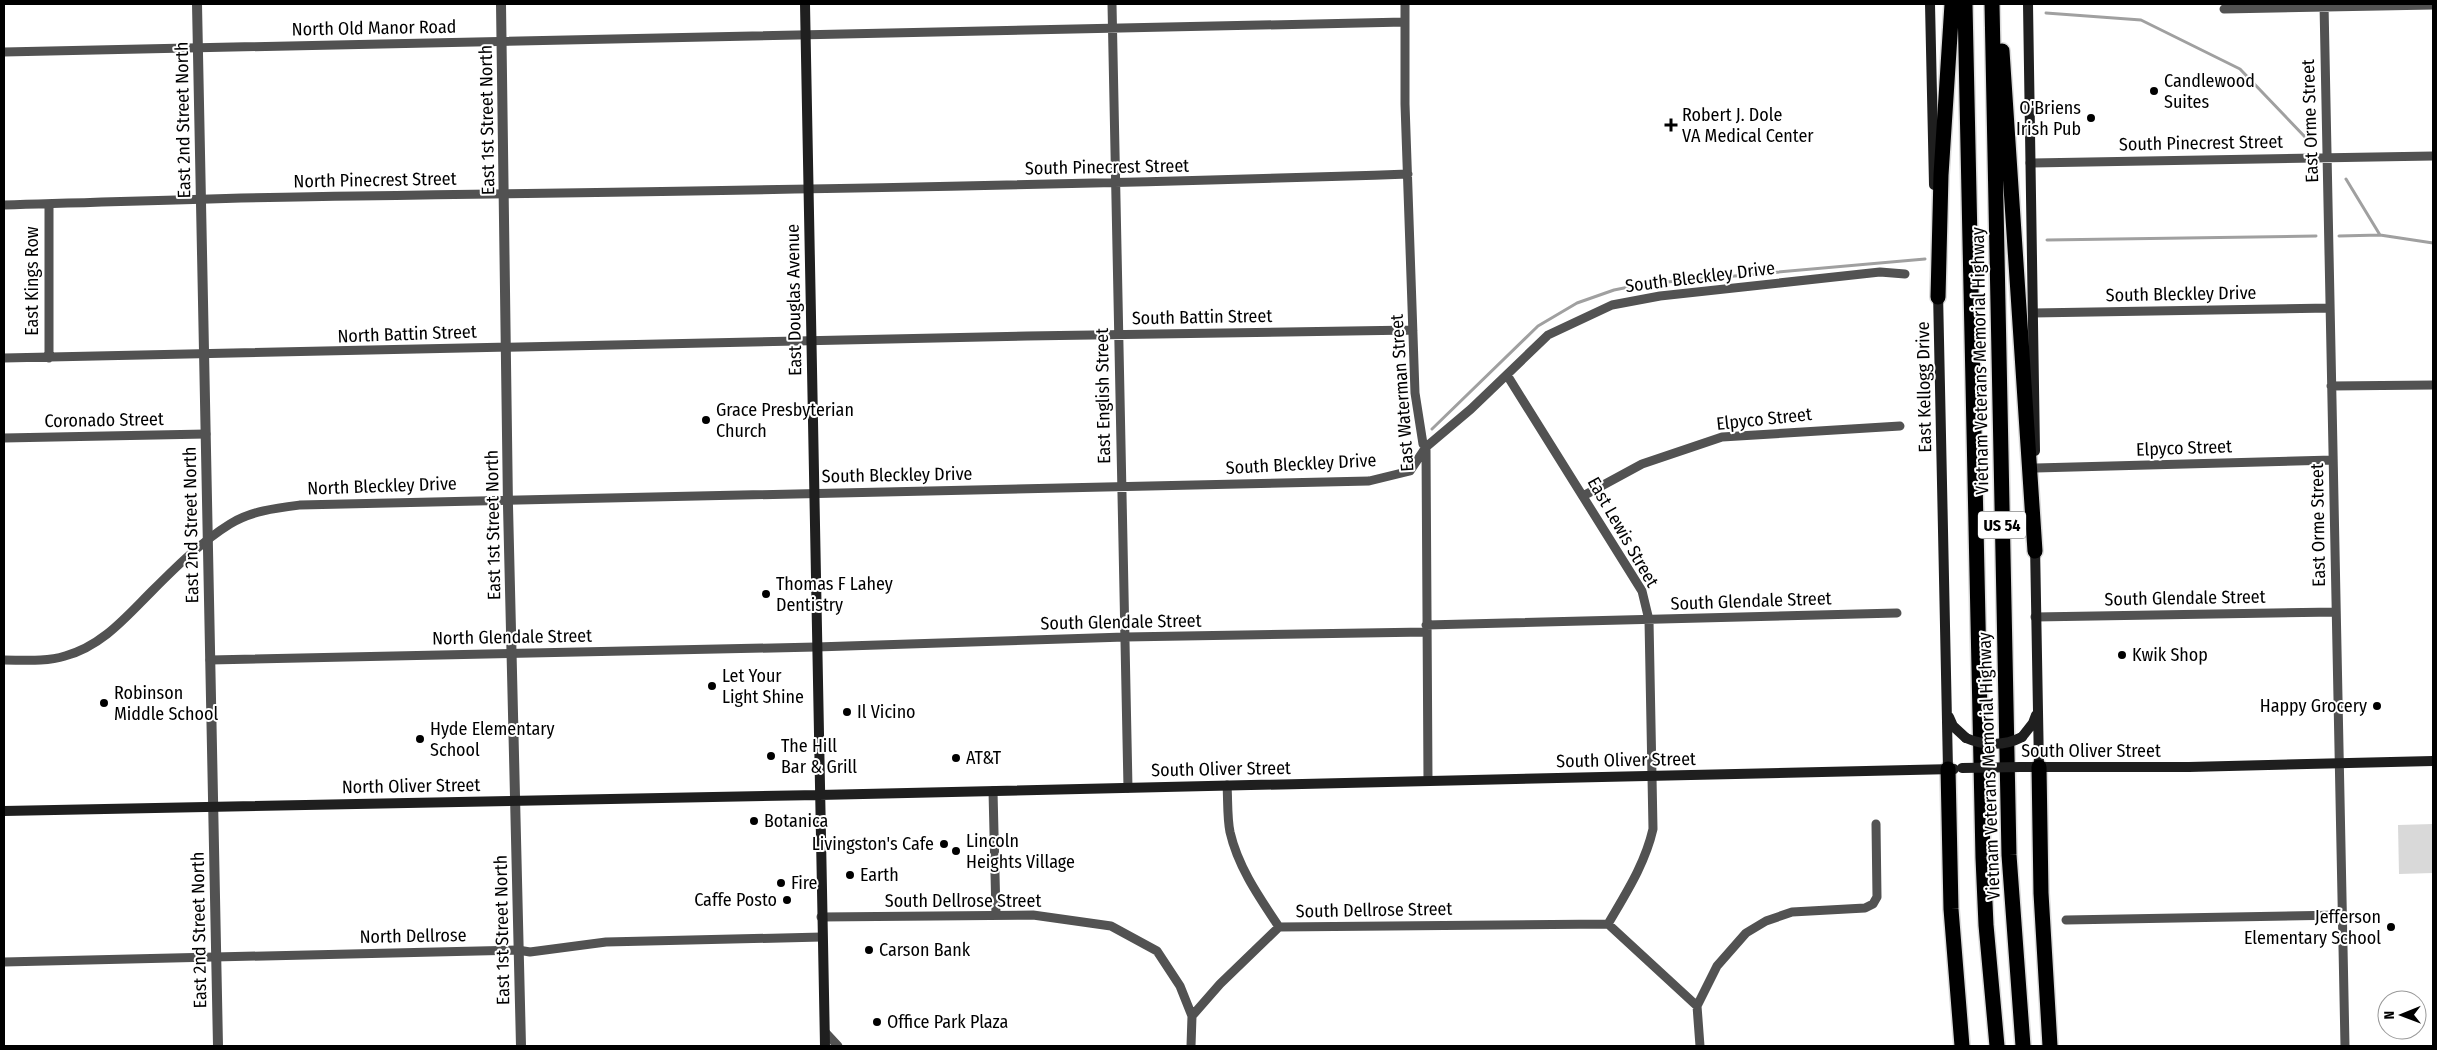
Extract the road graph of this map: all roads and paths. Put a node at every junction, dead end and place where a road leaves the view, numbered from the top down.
1 (197, 4) edge
2 (501, 4) edge
3 (805, 4) edge
4 (1112, 4) edge
5 (1405, 4) edge
6 (1930, 4) edge
7 (1952, 4) edge
8 (1966, 4) edge
9 (1992, 4) edge
10 (1999, 4) edge
11 (2028, 4) edge
12 (2433, 5) edge
13 (2324, 6) edge
14 (2224, 9) dead end
15 (1405, 22) junction
16 (1112, 30) junction
17 (805, 36) junction
18 (502, 42) junction
19 (198, 48) junction
20 (4, 52) edge
21 (2433, 156) edge
22 (2326, 158) junction
23 (2030, 163) junction
24 (1408, 174) junction
25 (1115, 184) junction
26 (807, 189) junction
27 (504, 195) junction
28 (201, 200) junction
29 (49, 204) junction
30 (4, 205) edge
31 (1905, 274) dead end
32 (1938, 297) junction
33 (2330, 308) junction
34 (2033, 314) junction
35 (1413, 330) junction
36 (1118, 335) junction
37 (811, 342) junction
38 (506, 347) junction
39 (204, 355) junction
40 (4, 358) edge
41 (49, 358) junction
42 (1507, 375) junction
43 (2433, 385) edge
44 (2331, 386) junction
45 (1900, 426) dead end
46 (206, 434) junction
47 (4, 438) edge
48 (1426, 447) junction
49 (2333, 460) junction
50 (2036, 468) junction
51 (1121, 488) junction
52 (813, 493) junction
53 (1583, 496) junction
54 (508, 499) junction
55 (207, 540) junction
56 (2035, 551) junction
57 (2336, 612) junction
58 (1897, 613) dead end
59 (2035, 617) junction
60 (1649, 620) junction
61 (1426, 629) junction
62 (1125, 637) junction
63 (816, 647) junction
64 (512, 652) junction
65 (4, 660) edge
66 (210, 660) junction
67 (2037, 713) junction
68 (1947, 714) junction
69 (2433, 762) edge
70 (2340, 763) junction
71 (2039, 766) junction
72 (1955, 768) junction
73 (1653, 776) junction
74 (1428, 781) junction
75 (1228, 786) junction
76 (1128, 788) junction
77 (993, 791) junction
78 (819, 795) junction
79 (515, 800) junction
80 (212, 807) junction
81 (4, 811) edge
82 (1876, 824) dead end
83 (996, 915) junction
84 (2343, 916) junction
85 (821, 917) junction
86 (2066, 920) dead end
87 (1608, 924) junction
88 (1279, 927) junction
89 (822, 937) junction
90 (518, 950) junction
91 (216, 957) junction
92 (4, 962) edge
93 (1697, 1006) junction
94 (1192, 1016) junction
95 (825, 1032) junction
96 (218, 1046) edge
97 (521, 1046) edge
98 (825, 1046) edge
99 (838, 1046) edge
100 (1191, 1046) edge
101 (1700, 1046) edge
102 (1962, 1046) edge
103 (1997, 1046) edge
104 (2023, 1046) edge
105 (2050, 1046) edge
106 (2345, 1046) edge

1 - 19 street, East 2nd Street North
2 - 18 street, East 1st Street North
3 - 17 main road, East Douglas Avenue
4 - 16 street, East English Street
5 - 15 street, East Waterman Street
6 - 32 main road, East Kellogg Drive
7 - 32 highway
8 - 103 highway, Vietnam Veterans Memorial Highway / US 54
9 - 104 highway, Vietnam Veterans Memorial Highway / US 54
10 - 56 highway
11 - 23 main road
12 - 13 street
13 - 14 street
13 - 22 street, East Orme Street
15 - 16 street, North Old Manor Road
15 - 24 street, East Waterman Street
16 - 17 street, North Old Manor Road
16 - 25 street, East English Street
17 - 18 street, North Old Manor Road
17 - 26 main road, East Douglas Avenue
18 - 19 street, North Old Manor Road
18 - 27 street, East 1st Street North
19 - 20 street, North Old Manor Road
19 - 28 street, East 2nd Street North
21 - 22 street, South Pinecrest Street
22 - 23 street, South Pinecrest Street
22 - 33 street, East Orme Street
23 - 34 main road
24 - 25 street, South Pinecrest Street
24 - 35 street, East Waterman Street
25 - 26 street, South Pinecrest Street
25 - 36 street, East English Street
26 - 27 street, North Pinecrest Street
26 - 37 main road, East Douglas Avenue
27 - 28 street, North Pinecrest Street
27 - 38 street, East 1st Street North
28 - 29 street, North Pinecrest Street
28 - 39 street, East 2nd Street North
29 - 30 street, North Pinecrest Street
29 - 41 street, East Kings Row
31 - 42 street, South Bleckley Drive
32 - 68 main road, East Kellogg Drive
33 - 34 street, South Bleckley Drive
33 - 44 street, East Orme Street
34 - 50 main road
35 - 36 street, South Battin Street
35 - 48 street, East Waterman Street
36 - 37 street, South Battin Street
36 - 51 street, East English Street
37 - 38 street, North Battin Street
37 - 52 main road, East Douglas Avenue
38 - 39 street, North Battin Street
38 - 54 street, East 1st Street North
39 - 41 street, North Battin Street
39 - 46 street, East 2nd Street North
40 - 41 street, North Battin Street
42 - 48 street, South Bleckley Drive
42 - 53 street, East Lewis Street
43 - 44 street
44 - 49 street, East Orme Street
45 - 53 street, Elpyco Street
46 - 47 street, Coronado Street
46 - 55 street, East 2nd Street North
48 - 51 street, South Bleckley Drive
48 - 61 street, East Waterman Street
49 - 50 street, Elpyco Street
49 - 57 street, East Orme Street
50 - 56 main road
51 - 52 street, South Bleckley Drive
51 - 62 street, East English Street
52 - 54 street, North Bleckley Drive
52 - 63 main road, East Douglas Avenue
53 - 60 street, East Lewis Street
54 - 55 street, North Bleckley Drive
54 - 64 street, East 1st Street North
55 - 65 street, North Bleckley Drive
55 - 66 street, East 2nd Street North
56 - 59 main road
57 - 59 street, South Glendale Street
57 - 70 street, East Orme Street
58 - 60 street, South Glendale Street
59 - 67 main road
60 - 61 street, South Glendale Street
60 - 73 street, East Lewis Street
61 - 62 street, South Glendale Street
61 - 74 street, East Waterman Street
62 - 63 street, South Glendale Street
62 - 76 street, East English Street
63 - 64 street, North Glendale Street
63 - 78 main road, East Douglas Avenue
64 - 66 street, North Glendale Street
64 - 79 street, East 1st Street North
66 - 80 street, East 2nd Street North
67 - 68 main road, bridge
67 - 71 main road
68 - 72 main road, East Kellogg Drive
69 - 70 main road, South Oliver Street
70 - 71 main road, South Oliver Street
70 - 84 street, East Orme Street
71 - 72 main road, South Oliver Street, bridge
71 - 105 highway
72 - 73 main road, South Oliver Street
72 - 102 highway
73 - 74 main road, South Oliver Street
73 - 87 street, East Lewis Street
74 - 75 main road, South Oliver Street
75 - 76 main road, South Oliver Street
75 - 88 street
76 - 77 main road, South Oliver Street
77 - 78 main road, South Oliver Street
77 - 83 street
78 - 79 main road, North Oliver Street
78 - 85 main road, East Douglas Avenue
79 - 80 main road, North Oliver Street
79 - 90 street, East 1st Street North
80 - 81 main road, North Oliver Street
80 - 91 street, East 2nd Street North
82 - 93 street
83 - 85 street, South Dellrose Street
83 - 94 street, South Dellrose Street
84 - 86 street
84 - 106 street, East Orme Street
85 - 89 main road, East Douglas Avenue
87 - 88 street, South Dellrose Street
87 - 93 street
88 - 94 street, South Dellrose Street
89 - 90 street, North Dellrose
89 - 95 main road, East Douglas Avenue
90 - 91 street, North Dellrose
90 - 97 street, East 1st Street North
91 - 92 street, North Dellrose
91 - 96 street, East 2nd Street North
93 - 101 street
94 - 100 street
95 - 98 main road, East Douglas Avenue
95 - 99 street

